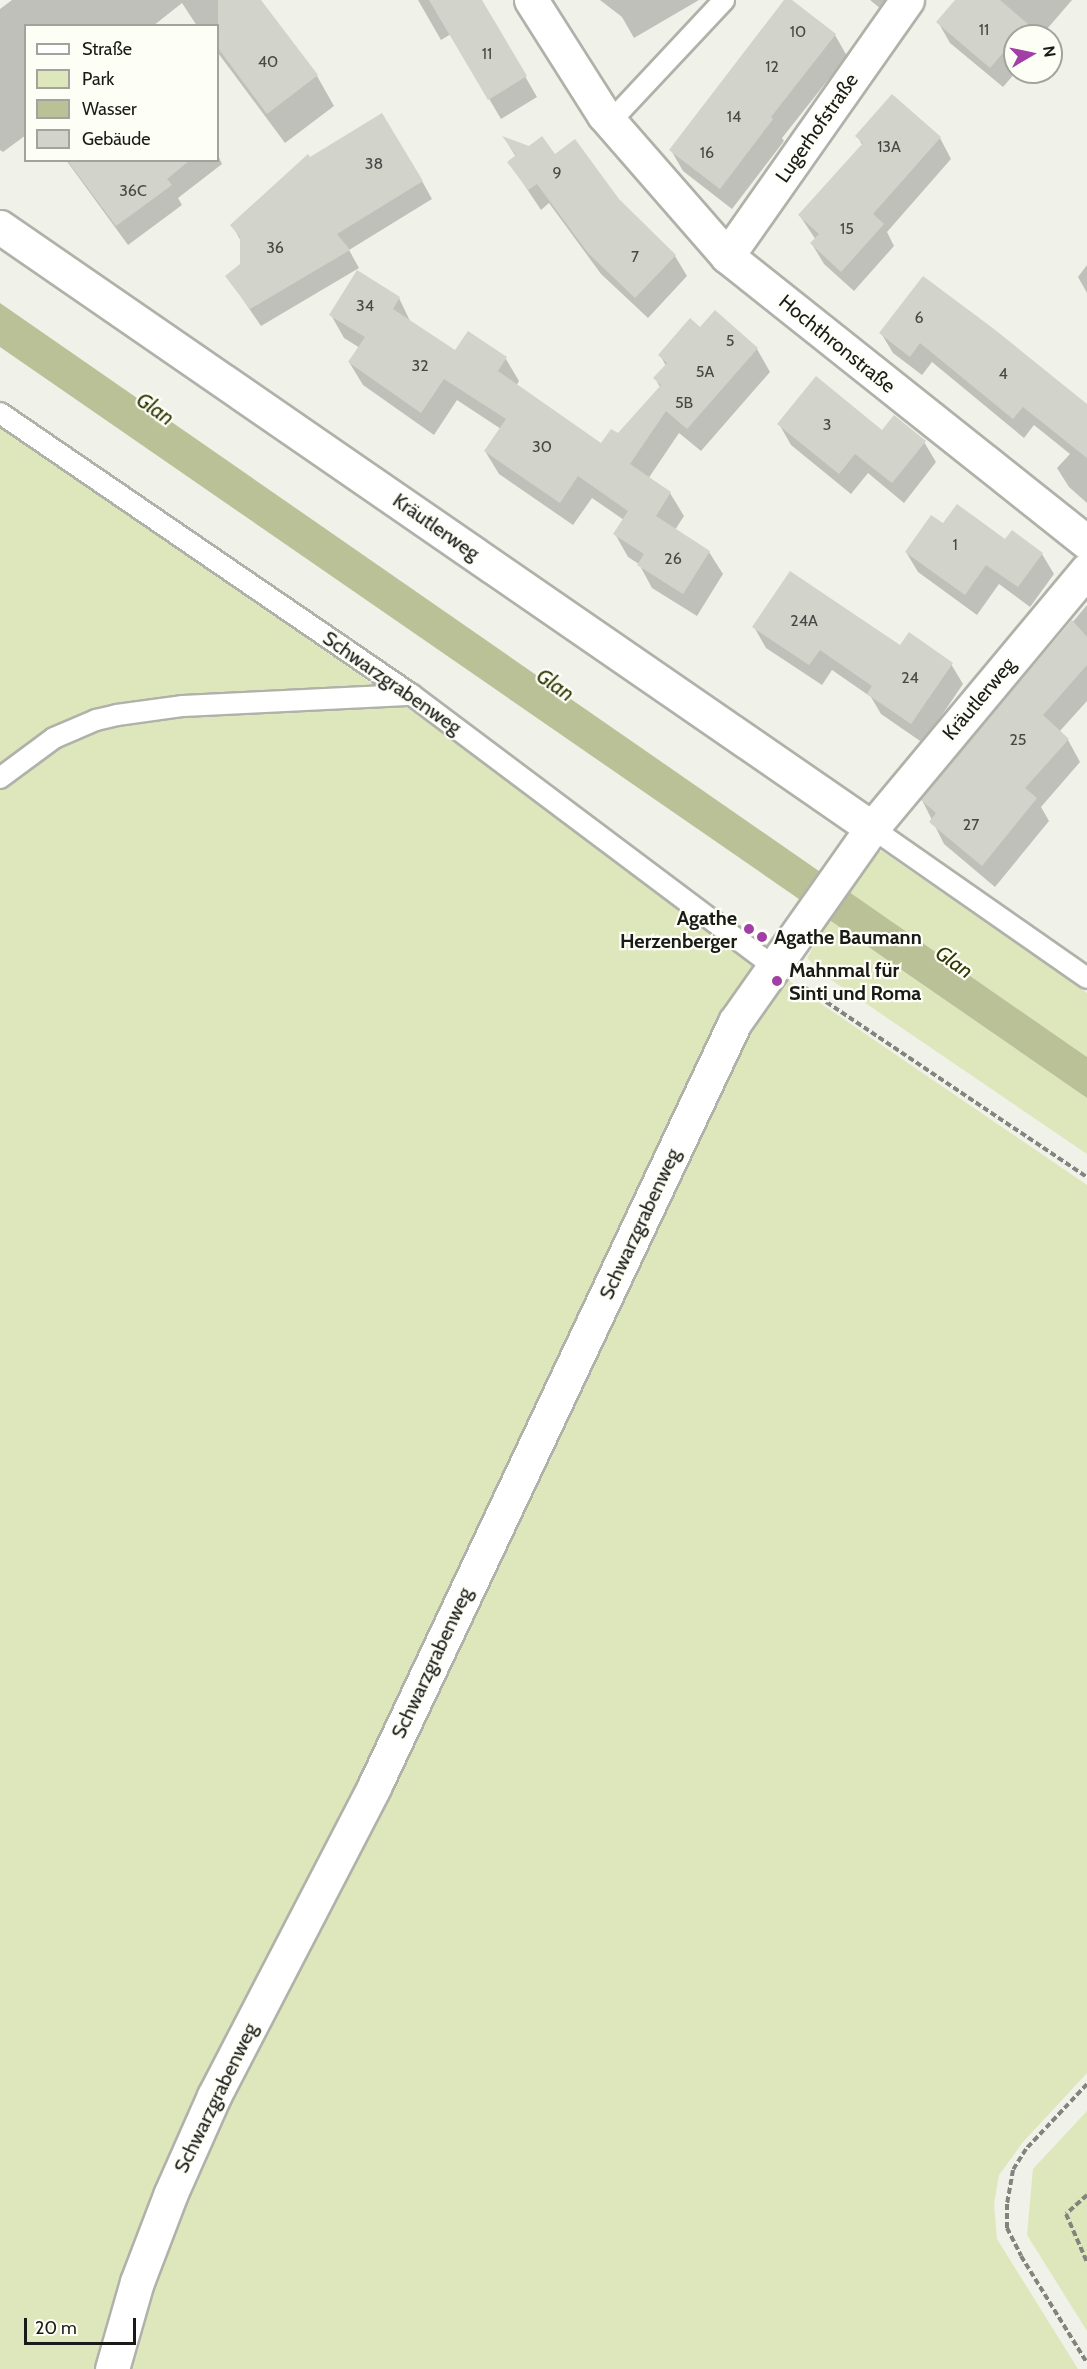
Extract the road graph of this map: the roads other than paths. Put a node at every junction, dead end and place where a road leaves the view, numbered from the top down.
1 (531, 0) edge
2 (724, 0) edge
3 (907, 0) edge
4 (610, 122) junction
5 (0, 227) edge
6 (727, 256) junction
7 (0, 413) edge
8 (1087, 542) edge
9 (1087, 570) edge
10 (412, 695) junction
11 (0, 778) edge
12 (867, 836) junction
13 (781, 958) junction
14 (1087, 978) edge
15 (112, 2369) edge

1 - 4 street, Hochthronstraße
2 - 4 lane
3 - 6 street, Lugerhofstraße
4 - 6 street, Hochthronstraße
5 - 12 street, Kräutlerweg
6 - 8 street, Hochthronstraße
7 - 10 lane, Schwarzgrabenweg
9 - 12 street, Kräutlerweg
10 - 11 lane
10 - 13 lane, Schwarzgrabenweg
12 - 13 street
12 - 14 lane, Kräutlerweg
13 - 15 street, Schwarzgrabenweg

